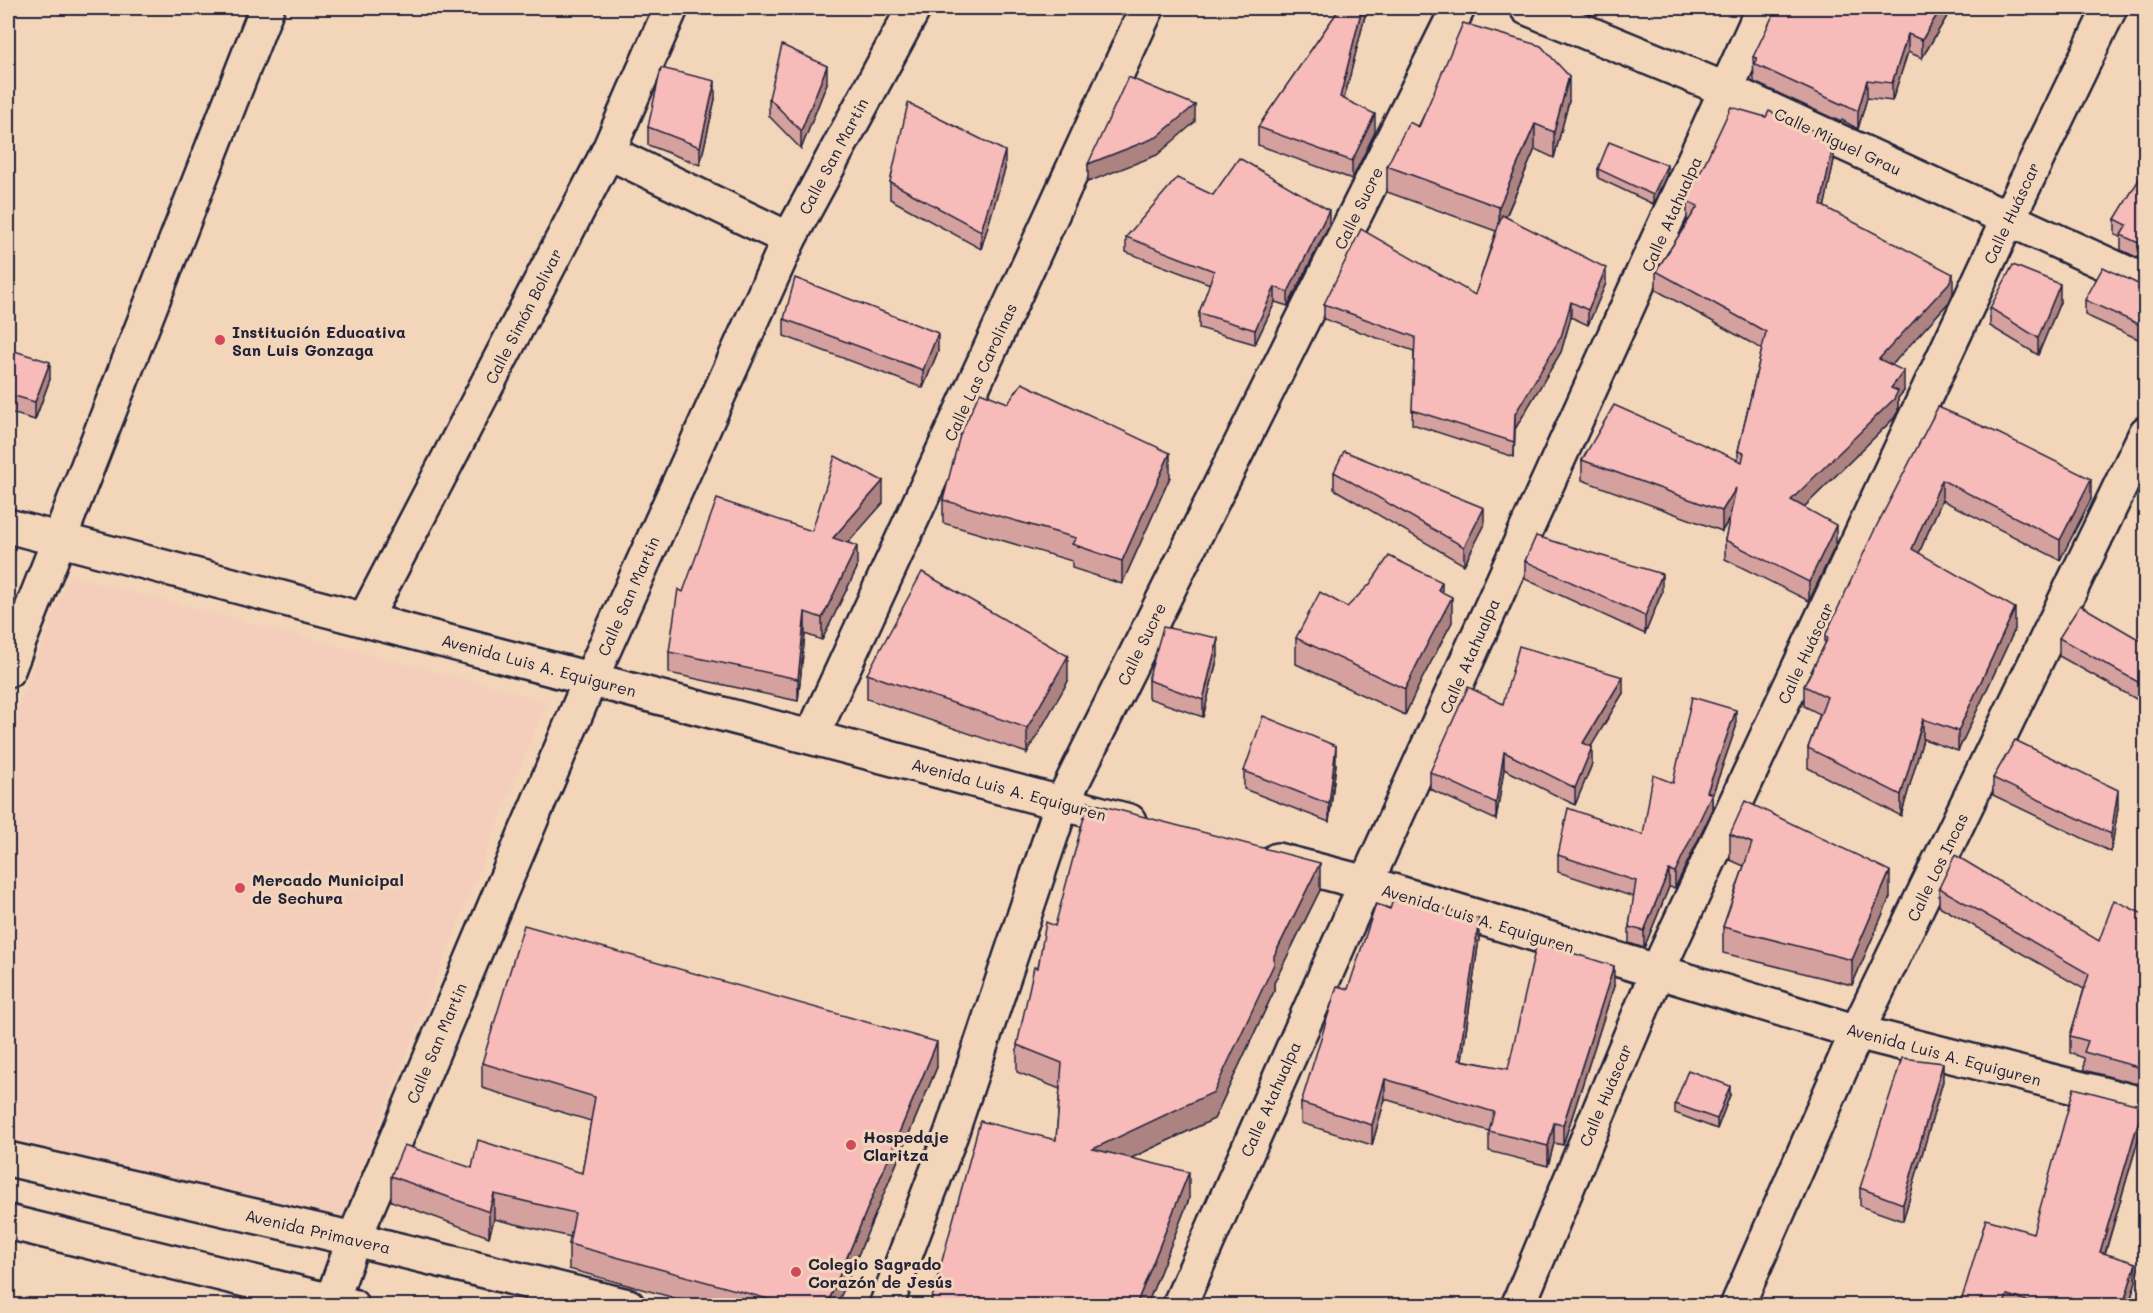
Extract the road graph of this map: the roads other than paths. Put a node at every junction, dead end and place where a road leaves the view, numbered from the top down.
1 (267, 8) edge
2 (671, 8) edge
3 (914, 8) edge
4 (1147, 8) edge
5 (1458, 8) edge
6 (1527, 8) edge
7 (1763, 8) edge
8 (2110, 8) edge
9 (1727, 90) junction
10 (608, 152) junction
11 (2008, 219) junction
12 (789, 239) junction
13 (2145, 282) edge
14 (2145, 433) edge
15 (8, 526) edge
16 (58, 539) junction
17 (365, 619) junction
18 (8, 670) edge
19 (591, 678) junction
20 (812, 736) junction
21 (1062, 803) junction
22 (1152, 827) edge
23 (1253, 854) edge
24 (1366, 883) junction
25 (1657, 972) junction
26 (1857, 1032) junction
27 (2145, 1105) edge
28 (8, 1159) edge
29 (8, 1222) edge
30 (354, 1239) junction
31 (342, 1303) edge
32 (628, 1305) edge
33 (886, 1305) edge
34 (1179, 1305) edge
35 (1518, 1305) edge
36 (1737, 1305) edge

1 - 16 street
2 - 10 street, Calle Simón Bolivar
3 - 12 street, Calle San Martin
4 - 20 street, Calle Las Carolinas
5 - 21 street, Calle Sucre
6 - 9 street, Calle Miguel Grau
7 - 9 street, Calle Atahualpa
8 - 11 street, Calle Huáscar
9 - 11 street, Calle Miguel Grau
9 - 24 street, Calle Atahualpa
10 - 12 street
10 - 17 street, Calle Simón Bolivar
11 - 13 street, Calle Miguel Grau
11 - 25 street, Calle Huáscar
12 - 19 street, Calle San Martin
14 - 26 street, Calle Los Incas
15 - 16 street, Avenida Luis A. Equiguren
16 - 17 street, Avenida Luis A. Equiguren
16 - 18 street
17 - 19 street, Avenida Luis A. Equiguren
19 - 20 street, Avenida Luis A. Equiguren
19 - 30 street, Calle San Martin
20 - 21 street, Avenida Luis A. Equiguren
21 - 22 street, Avenida Luis A. Equiguren
21 - 33 street, Calle Sucre
23 - 24 street, Avenida Luis A. Equiguren
24 - 25 street, Avenida Luis A. Equiguren
24 - 34 street, Calle Atahualpa
25 - 26 street, Avenida Luis A. Equiguren
25 - 35 street, Calle Huáscar
26 - 27 street, Avenida Luis A. Equiguren
26 - 36 street, Calle Los Incas
28 - 30 street, Avenida Primavera
29 - 31 street
30 - 31 street, Calle San Martin
30 - 32 street, Avenida Primavera

